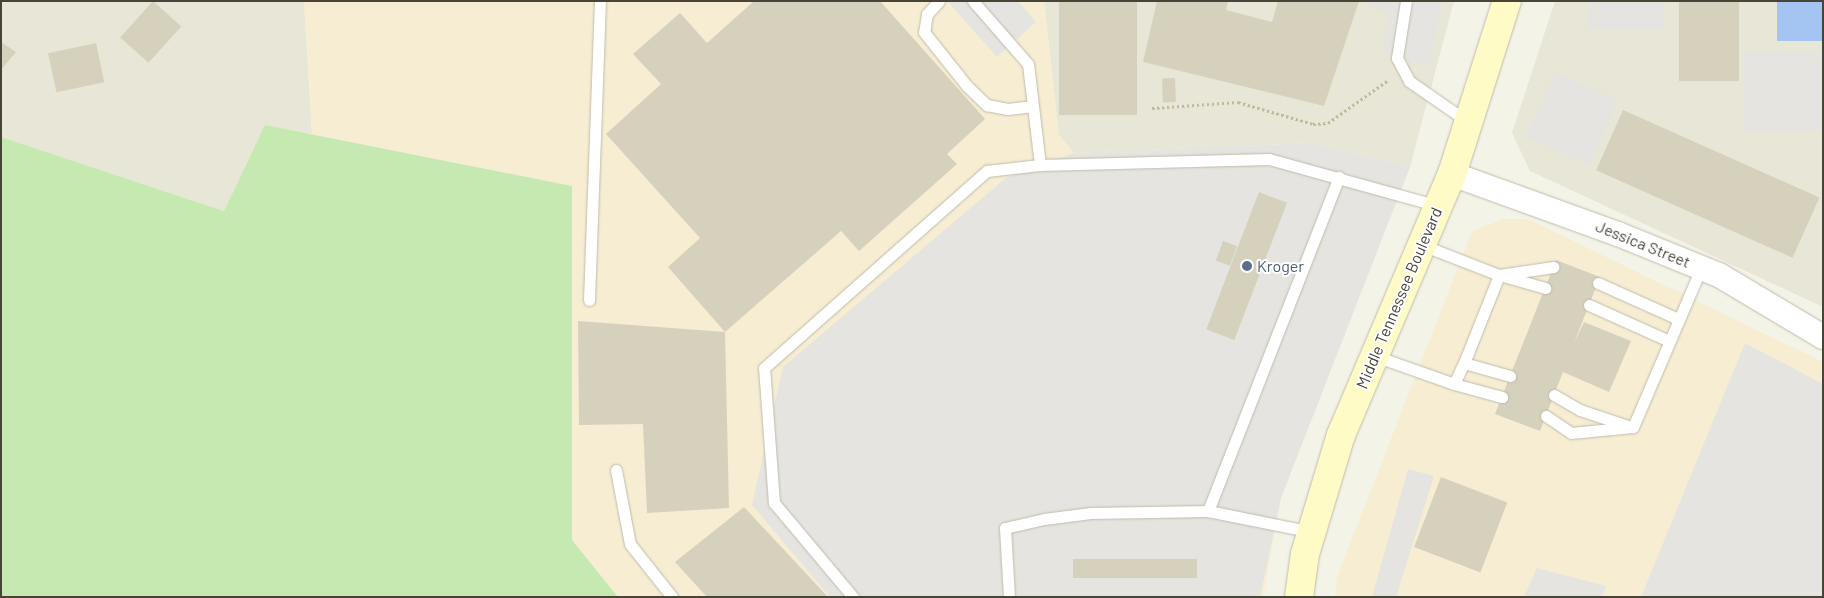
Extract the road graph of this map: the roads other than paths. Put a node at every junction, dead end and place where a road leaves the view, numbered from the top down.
1 (600, 1) edge
2 (940, 1) edge
3 (973, 1) edge
4 (1406, 1) edge
5 (1507, 1) edge
6 (1033, 106) junction
7 (1469, 122) junction
8 (1040, 165) junction
9 (1452, 174) junction
10 (1339, 176) junction
11 (1439, 206) junction
12 (1422, 245) junction
13 (1553, 267) dead end
14 (1701, 268) junction
15 (1499, 275) junction
16 (1598, 283) dead end
17 (1545, 288) dead end
18 (589, 300) dead end
19 (1589, 305) dead end
20 (1678, 320) junction
21 (1823, 337) edge
22 (1669, 341) junction
23 (1375, 356) junction
24 (1464, 363) junction
25 (1510, 376) dead end
26 (1454, 384) junction
27 (1554, 395) dead end
28 (1502, 397) dead end
29 (1546, 416) dead end
30 (1633, 427) junction
31 (616, 470) dead end
32 (1208, 511) junction
33 (1312, 532) junction
34 (672, 597) edge
35 (853, 597) edge
36 (1009, 597) edge
37 (1299, 597) edge

1 - 18 lane
2 - 6 lane
3 - 6 lane
4 - 7 lane
5 - 7 main road, Middle Tennessee Boulevard
6 - 8 lane
7 - 9 main road, Middle Tennessee Boulevard
8 - 10 lane
8 - 35 lane
9 - 11 main road, Middle Tennessee Boulevard
9 - 14 street, Jessica Street
10 - 11 lane
10 - 32 lane
11 - 12 main road, Middle Tennessee Boulevard
12 - 15 lane
12 - 23 main road, Middle Tennessee Boulevard
13 - 15 lane
14 - 20 lane
14 - 21 street, Jessica Street
15 - 17 lane
15 - 24 lane
16 - 20 lane
19 - 22 lane
20 - 22 lane
22 - 30 lane
23 - 26 lane
23 - 33 main road, Middle Tennessee Boulevard
24 - 25 lane
24 - 26 lane
26 - 28 lane
27 - 30 lane
29 - 30 lane
31 - 34 lane
32 - 33 lane
32 - 36 lane
33 - 37 main road, Middle Tennessee Boulevard

